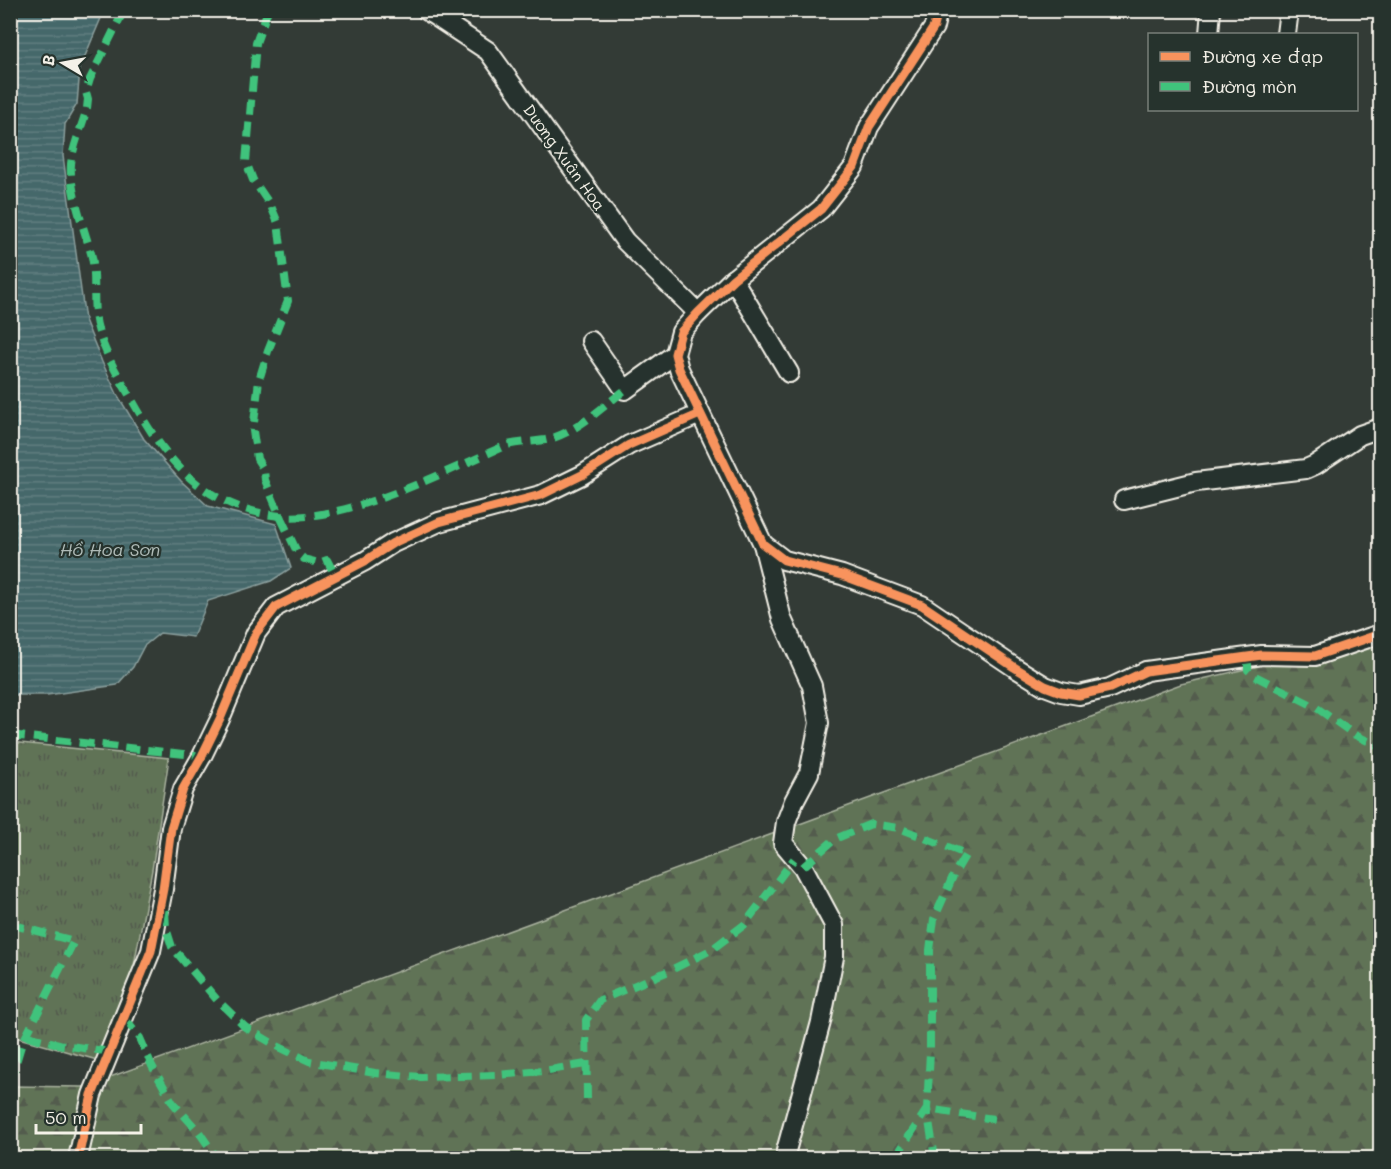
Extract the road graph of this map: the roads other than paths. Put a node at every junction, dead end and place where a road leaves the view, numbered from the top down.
1 (426, 10) edge
2 (938, 10) edge
3 (1211, 10) edge
4 (1289, 10) edge
5 (1209, 33) edge
6 (1286, 33) edge
7 (733, 279) junction
8 (698, 313) junction
9 (591, 341) dead end
10 (675, 354) junction
11 (789, 373) dead end
12 (700, 414) junction
13 (1380, 428) edge
14 (1124, 500) dead end
15 (764, 544) junction
16 (1380, 634) edge
17 (786, 1151) dead end
18 (78, 1158) edge

1 - 8 street, Dương Xuân Hoa
2 - 7 street
3 - 5 street
4 - 6 street
7 - 8 street
7 - 11 street
8 - 10 street
9 - 10 street
10 - 12 street
12 - 15 street
12 - 18 street
13 - 14 street
15 - 16 street
15 - 17 street

